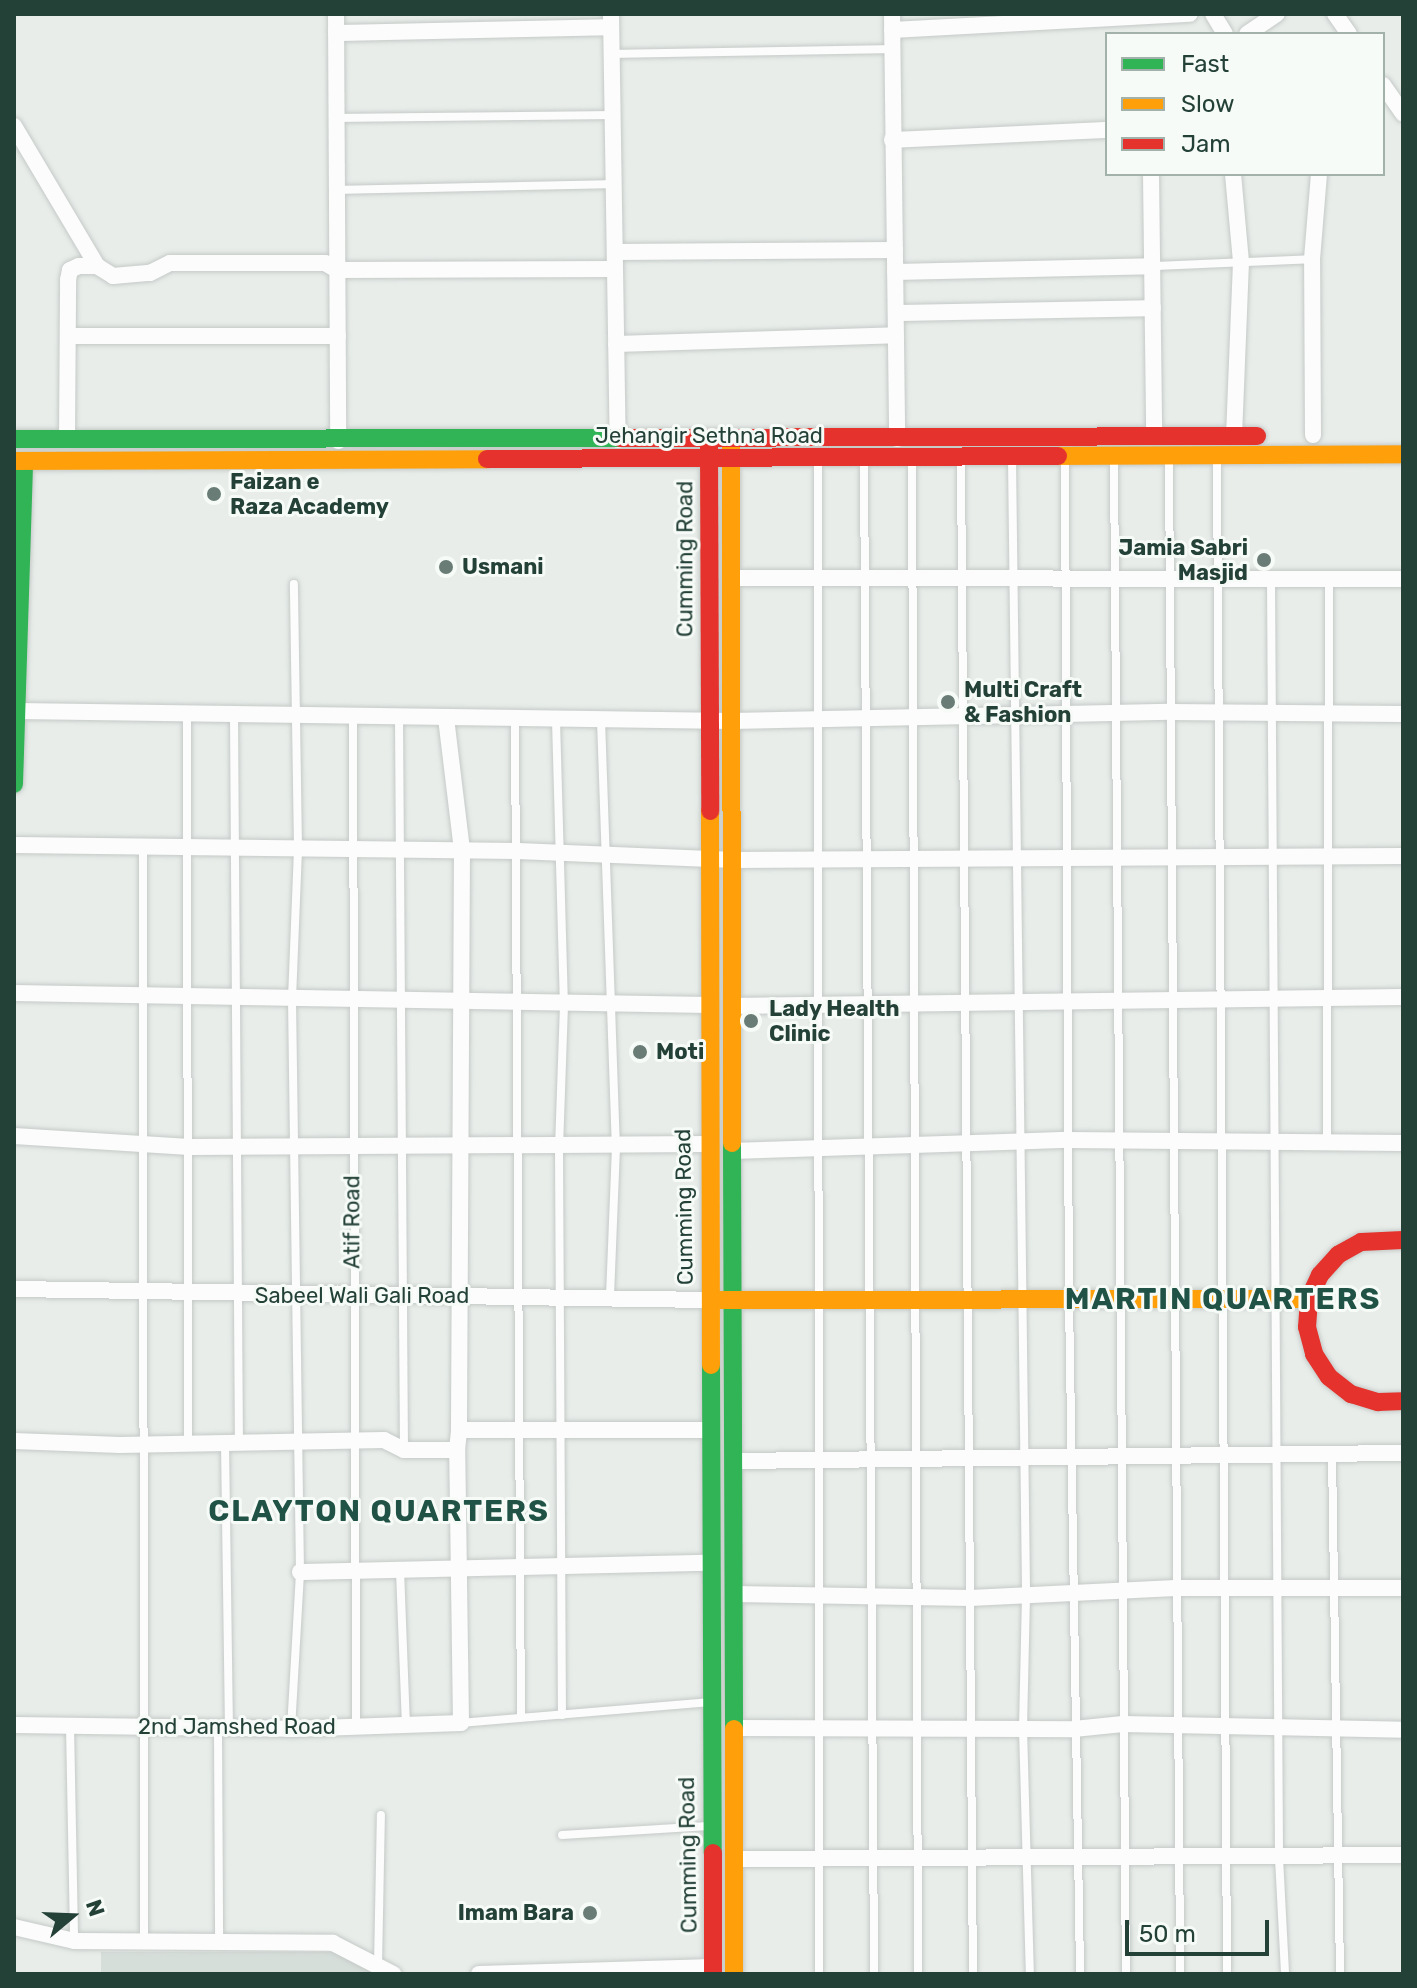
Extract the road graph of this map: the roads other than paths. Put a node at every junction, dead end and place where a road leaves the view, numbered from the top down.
1 (336, 14) edge
2 (1190, 14) edge
3 (1213, 14) edge
4 (1277, 14) edge
5 (1335, 14) edge
6 (611, 20) edge
7 (892, 22) edge
8 (1224, 32) edge
9 (1250, 32) edge
10 (1348, 32) edge
11 (336, 33) junction
12 (892, 49) junction
13 (612, 54) junction
14 (1385, 88) edge
15 (1403, 114) edge
16 (613, 115) junction
17 (336, 118) junction
18 (14, 126) edge
19 (1105, 130) edge
20 (892, 140) junction
21 (1151, 176) edge
22 (1233, 176) edge
23 (1319, 176) edge
24 (614, 184) junction
25 (337, 190) junction
26 (895, 250) junction
27 (1312, 259) junction
28 (615, 260) junction
29 (1241, 262) junction
30 (97, 266) junction
31 (1153, 266) junction
32 (337, 270) junction
33 (895, 272) junction
34 (1153, 308) junction
35 (896, 313) junction
36 (896, 335) junction
37 (69, 336) junction
38 (338, 336) junction
39 (616, 344) junction
40 (1403, 434) edge
41 (1313, 435) junction
42 (1154, 437) junction
43 (1234, 437) junction
44 (14, 439) edge
45 (67, 439) junction
46 (709, 439) junction
47 (731, 439) junction
48 (897, 439) junction
49 (618, 440) junction
50 (338, 441) junction
51 (1403, 454) edge
52 (1217, 456) junction
53 (1169, 457) junction
54 (1012, 458) junction
55 (1114, 458) junction
56 (709, 459) junction
57 (864, 459) junction
58 (912, 459) junction
59 (961, 459) junction
60 (1065, 459) junction
61 (730, 460) junction
62 (818, 460) junction
63 (19, 461) edge
64 (730, 578) junction
65 (818, 578) junction
66 (865, 578) junction
67 (912, 578) junction
68 (962, 578) junction
69 (1014, 578) junction
70 (1066, 579) junction
71 (1115, 579) junction
72 (1169, 579) junction
73 (1218, 579) junction
74 (1271, 579) junction
75 (1329, 579) junction
76 (1403, 579) edge
77 (294, 584) dead end
78 (17, 702) edge
79 (1170, 712) junction
80 (1116, 713) junction
81 (1219, 713) junction
82 (1272, 713) junction
83 (187, 714) junction
84 (1066, 714) junction
85 (1329, 714) junction
86 (1403, 714) edge
87 (234, 715) junction
88 (293, 716) junction
89 (963, 716) junction
90 (1015, 716) junction
91 (353, 717) junction
92 (399, 718) junction
93 (446, 718) junction
94 (515, 719) junction
95 (913, 719) junction
96 (556, 720) junction
97 (601, 720) junction
98 (710, 720) junction
99 (818, 720) junction
100 (865, 720) junction
101 (731, 721) junction
102 (14, 784) edge
103 (14, 845) edge
104 (188, 845) junction
105 (143, 846) junction
106 (236, 847) junction
107 (298, 847) junction
108 (357, 849) junction
109 (404, 849) junction
110 (462, 850) junction
111 (518, 851) junction
112 (560, 852) junction
113 (607, 853) junction
114 (1328, 856) junction
115 (1403, 856) edge
116 (708, 857) junction
117 (1117, 857) junction
118 (1171, 857) junction
119 (1220, 857) junction
120 (1273, 857) junction
121 (964, 858) junction
122 (1016, 858) junction
123 (1067, 858) junction
124 (818, 859) junction
125 (866, 859) junction
126 (913, 859) junction
127 (734, 860) junction
128 (14, 993) edge
129 (142, 995) junction
130 (188, 996) junction
131 (1403, 997) edge
132 (1328, 998) junction
133 (292, 999) junction
134 (1273, 999) junction
135 (234, 1000) junction
136 (358, 1000) junction
137 (1221, 1000) junction
138 (1118, 1001) junction
139 (1172, 1001) junction
140 (402, 1002) junction
141 (1068, 1002) junction
142 (459, 1003) junction
143 (1018, 1003) junction
144 (519, 1004) junction
145 (914, 1004) junction
146 (965, 1004) junction
147 (564, 1005) junction
148 (609, 1005) junction
149 (709, 1005) junction
150 (818, 1005) junction
151 (867, 1005) junction
152 (731, 1006) junction
153 (14, 1136) edge
154 (1068, 1140) junction
155 (1019, 1141) junction
156 (1222, 1142) junction
157 (1327, 1142) junction
158 (518, 1143) junction
159 (966, 1143) junction
160 (1173, 1143) junction
161 (1274, 1143) junction
162 (1403, 1143) edge
163 (352, 1144) junction
164 (459, 1144) junction
165 (707, 1144) junction
166 (915, 1144) junction
167 (1119, 1144) junction
168 (141, 1145) junction
169 (403, 1145) junction
170 (237, 1146) junction
171 (296, 1146) junction
172 (190, 1147) junction
173 (616, 1147) junction
174 (868, 1147) junction
175 (559, 1148) junction
176 (819, 1148) junction
177 (732, 1151) junction
178 (1403, 1240) edge
179 (14, 1289) edge
180 (190, 1292) junction
181 (140, 1293) junction
182 (518, 1294) junction
183 (560, 1294) junction
184 (240, 1295) junction
185 (295, 1295) junction
186 (352, 1295) junction
187 (404, 1296) junction
188 (461, 1297) junction
189 (610, 1299) junction
190 (1223, 1299) junction
191 (1275, 1299) junction
192 (1309, 1299) junction
193 (710, 1300) junction
194 (734, 1300) junction
195 (819, 1300) junction
196 (869, 1300) junction
197 (915, 1300) junction
198 (968, 1300) junction
199 (1020, 1300) junction
200 (1069, 1300) junction
201 (1120, 1300) junction
202 (1174, 1300) junction
203 (1403, 1401) edge
204 (459, 1430) junction
205 (517, 1430) junction
206 (711, 1430) junction
207 (563, 1431) junction
208 (14, 1441) edge
209 (352, 1441) junction
210 (299, 1442) junction
211 (232, 1443) junction
212 (188, 1444) junction
213 (143, 1445) junction
214 (404, 1450) junction
215 (457, 1450) junction
216 (1403, 1453) edge
217 (1332, 1454) junction
218 (1278, 1455) junction
219 (1225, 1456) junction
220 (1121, 1457) junction
221 (1176, 1457) junction
222 (1024, 1458) junction
223 (1074, 1458) junction
224 (819, 1459) junction
225 (871, 1459) junction
226 (969, 1459) junction
227 (916, 1460) junction
228 (735, 1461) junction
229 (710, 1563) junction
230 (563, 1566) junction
231 (519, 1567) junction
232 (458, 1569) junction
233 (400, 1570) junction
234 (354, 1571) junction
235 (300, 1572) junction
236 (1278, 1587) junction
237 (1176, 1588) junction
238 (1332, 1588) junction
239 (1403, 1588) edge
240 (1223, 1589) junction
241 (1121, 1591) junction
242 (735, 1594) junction
243 (1076, 1594) junction
244 (819, 1596) junction
245 (1026, 1596) junction
246 (871, 1597) junction
247 (917, 1598) junction
248 (970, 1598) junction
249 (710, 1702) junction
250 (562, 1715) junction
251 (521, 1717) junction
252 (461, 1723) junction
253 (1123, 1724) junction
254 (14, 1725) edge
255 (406, 1725) junction
256 (70, 1726) junction
257 (971, 1726) junction
258 (1225, 1726) junction
259 (144, 1727) junction
260 (356, 1727) junction
261 (819, 1727) junction
262 (872, 1727) junction
263 (917, 1727) junction
264 (1178, 1727) junction
265 (1279, 1727) junction
266 (224, 1728) junction
267 (735, 1728) junction
268 (1023, 1728) junction
269 (291, 1729) junction
270 (1074, 1729) junction
271 (1338, 1729) junction
272 (1403, 1730) edge
273 (381, 1815) dead end
274 (712, 1825) junction
275 (562, 1835) dead end
276 (1403, 1855) edge
277 (1079, 1856) junction
278 (1342, 1856) junction
279 (1225, 1857) junction
280 (873, 1858) junction
281 (917, 1858) junction
282 (972, 1858) junction
283 (1029, 1858) junction
284 (1279, 1858) junction
285 (735, 1859) junction
286 (819, 1859) junction
287 (1125, 1859) junction
288 (1177, 1860) junction
289 (14, 1927) edge
290 (74, 1941) junction
291 (144, 1942) junction
292 (219, 1942) junction
293 (378, 1966) junction
294 (713, 1970) edge
295 (393, 1974) edge
296 (479, 1974) edge
297 (734, 1974) edge
298 (819, 1974) edge
299 (874, 1974) edge
300 (918, 1974) edge
301 (973, 1974) edge
302 (1030, 1974) edge
303 (1080, 1974) edge
304 (1126, 1974) edge
305 (1180, 1974) edge
306 (1227, 1974) edge
307 (1285, 1974) edge
308 (1340, 1974) edge

1 - 11 street
2 - 7 street
3 - 8 street
4 - 9 street
5 - 10 street
6 - 11 street
6 - 13 street
7 - 12 street
11 - 17 street
12 - 13 lane
12 - 20 street
13 - 16 street
14 - 15 street
16 - 17 lane
16 - 24 street
17 - 25 street
18 - 30 street
19 - 20 street
20 - 26 street
21 - 31 street
22 - 29 street
23 - 27 street
24 - 25 lane
24 - 28 street
25 - 32 street
26 - 28 street
26 - 33 street
27 - 29 lane
27 - 41 street
28 - 32 street
28 - 39 street
29 - 31 lane
29 - 43 street
30 - 32 street
30 - 37 street
31 - 33 street
31 - 34 street
32 - 38 street
33 - 35 street
34 - 35 street
34 - 42 street
35 - 36 street
36 - 39 street
36 - 48 street
37 - 38 street
37 - 45 street
38 - 50 street
39 - 49 street
40 - 41 main road, Jehangir Sethna Road
41 - 43 main road, Jehangir Sethna Road
42 - 43 main road, Jehangir Sethna Road
42 - 48 main road, Jehangir Sethna Road
44 - 45 main road, Jehangir Sethna Road
45 - 50 main road, Jehangir Sethna Road
46 - 47 main road, Jehangir Sethna Road
46 - 49 main road, Jehangir Sethna Road
46 - 56 main road, Cumming Road
47 - 48 main road, Jehangir Sethna Road
47 - 61 main road, Cumming Road
49 - 50 main road, Jehangir Sethna Road
51 - 52 main road, Jehangir Sethna Road
52 - 53 main road, Jehangir Sethna Road
52 - 73 lane
53 - 55 main road, Jehangir Sethna Road
53 - 72 lane
54 - 59 main road, Jehangir Sethna Road
54 - 60 main road, Jehangir Sethna Road
54 - 69 lane
55 - 60 main road, Jehangir Sethna Road
55 - 71 lane
56 - 61 main road, Jehangir Sethna Road
56 - 63 main road, Jehangir Sethna Road
56 - 98 main road, Cumming Road
57 - 58 main road, Jehangir Sethna Road
57 - 62 main road, Jehangir Sethna Road
57 - 66 lane
58 - 59 main road, Jehangir Sethna Road
58 - 67 lane
59 - 68 lane
60 - 70 lane
61 - 62 main road, Jehangir Sethna Road
61 - 64 main road, Cumming Road
62 - 65 lane
63 - 78 main road
64 - 65 street
64 - 101 main road, Cumming Road
65 - 66 street
65 - 99 lane
66 - 67 street
66 - 100 lane
67 - 68 street
67 - 95 lane
68 - 69 street
68 - 89 lane
69 - 70 street
69 - 90 lane
70 - 71 street
70 - 84 lane
71 - 72 street
71 - 80 lane
72 - 73 street
72 - 79 lane
73 - 74 street
73 - 81 lane
74 - 75 street
74 - 82 lane
75 - 76 street
75 - 85 lane
77 - 88 lane
78 - 83 street
78 - 102 main road
79 - 80 street
79 - 81 street
79 - 118 lane
80 - 84 street
80 - 117 lane
81 - 82 street
81 - 119 lane
82 - 85 street
82 - 120 lane
83 - 87 street
83 - 104 lane
84 - 90 street
84 - 123 lane
85 - 86 street
85 - 114 lane
87 - 88 street
87 - 106 lane
88 - 91 street
88 - 107 lane
89 - 90 street
89 - 95 street
89 - 121 lane
90 - 122 lane
91 - 92 street
91 - 108 lane, Atif Road
92 - 93 street
92 - 109 lane
93 - 94 street
93 - 110 street
94 - 96 street
94 - 111 lane
95 - 100 street
95 - 126 lane
96 - 97 street
96 - 112 lane
97 - 98 street
97 - 113 lane
98 - 101 street
98 - 116 main road, Cumming Road
99 - 100 street
99 - 101 street
99 - 124 lane
100 - 125 lane
101 - 127 main road, Cumming Road
103 - 105 street
104 - 105 street
104 - 106 street
104 - 130 lane
105 - 129 lane
106 - 107 street
106 - 135 lane
107 - 108 street
107 - 133 lane
108 - 109 street
108 - 136 lane, Atif Road
109 - 110 street
109 - 140 lane
110 - 111 street
110 - 142 street
111 - 112 street
111 - 144 lane
112 - 113 street
112 - 147 lane
113 - 116 street
113 - 148 lane
114 - 115 street
114 - 120 street
114 - 132 lane
116 - 127 street
116 - 149 main road, Cumming Road
117 - 118 street
117 - 123 street
117 - 138 lane
118 - 119 street
118 - 139 lane
119 - 120 street
119 - 137 lane
120 - 134 lane
121 - 122 street
121 - 126 street
121 - 146 lane
122 - 123 street
122 - 143 lane
123 - 141 lane
124 - 125 street
124 - 127 street
124 - 150 lane
125 - 126 street
125 - 151 lane
126 - 145 lane
127 - 152 main road, Cumming Road
128 - 129 street
129 - 130 street
129 - 168 lane
130 - 135 street
130 - 172 lane
131 - 132 street
132 - 134 street
132 - 157 lane
133 - 135 street
133 - 136 street
133 - 171 lane
134 - 137 street
134 - 161 lane
135 - 170 lane
136 - 140 street
136 - 163 lane, Atif Road
137 - 139 street
137 - 156 lane
138 - 139 street
138 - 141 street
138 - 167 lane
139 - 160 lane
140 - 142 street
140 - 169 lane
141 - 143 street
141 - 154 lane
142 - 144 street
142 - 164 street
143 - 146 street
143 - 155 lane
144 - 147 street
144 - 158 lane
145 - 146 street
145 - 151 street
145 - 166 lane
146 - 159 lane
147 - 148 street
147 - 175 lane
148 - 149 street
148 - 173 lane
149 - 165 main road, Cumming Road
150 - 151 street
150 - 152 street
150 - 176 lane
151 - 174 lane
152 - 177 main road, Cumming Road
153 - 168 street
154 - 155 street
154 - 167 street
154 - 200 lane
155 - 159 street
155 - 199 lane
156 - 160 street
156 - 161 street
156 - 190 lane
157 - 161 street
157 - 162 street
158 - 164 street
158 - 175 street
158 - 182 lane
159 - 166 street
159 - 198 lane
160 - 167 street
160 - 202 lane
161 - 191 lane
163 - 169 street
163 - 171 street
163 - 186 lane, Atif Road
164 - 169 street
164 - 188 street
165 - 173 street
165 - 193 main road, Cumming Road
166 - 174 street
166 - 197 lane
167 - 201 lane
168 - 172 street
168 - 181 lane
169 - 187 lane
170 - 171 street
170 - 172 street
170 - 184 lane
171 - 185 lane
172 - 180 lane
173 - 175 street
173 - 189 lane
174 - 176 street
174 - 196 lane
175 - 183 lane
176 - 177 street
176 - 195 lane
177 - 194 main road, Cumming Road
178 - 192 main road
179 - 181 street, Sabeel Wali Gali Road
180 - 181 street, Sabeel Wali Gali Road
180 - 184 street, Sabeel Wali Gali Road
180 - 212 lane
181 - 213 lane
182 - 183 street, Sabeel Wali Gali Road
182 - 188 street, Sabeel Wali Gali Road
182 - 205 lane
183 - 189 street, Sabeel Wali Gali Road
183 - 207 lane
184 - 185 street, Sabeel Wali Gali Road
184 - 211 lane
185 - 186 street, Sabeel Wali Gali Road
185 - 210 lane
186 - 187 street, Sabeel Wali Gali Road
186 - 209 lane, Atif Road
187 - 188 street, Sabeel Wali Gali Road
187 - 214 lane
188 - 204 street
189 - 193 street, Sabeel Wali Gali Road
190 - 191 main road
190 - 202 main road
190 - 219 lane
191 - 192 main road
191 - 218 lane
192 - 203 main road
193 - 194 main road
193 - 206 main road, Cumming Road
194 - 195 main road
194 - 228 main road, Cumming Road
195 - 196 main road
195 - 224 lane
196 - 197 main road
196 - 225 lane
197 - 198 main road
197 - 227 lane
198 - 199 main road
198 - 226 lane
199 - 200 main road
199 - 222 lane
200 - 201 main road
200 - 223 lane
201 - 202 main road
201 - 220 lane
202 - 221 lane
204 - 205 street
204 - 215 street
205 - 207 street
205 - 231 lane
206 - 207 street
206 - 229 main road, Cumming Road
207 - 230 lane
208 - 213 street
209 - 210 street
209 - 214 street
209 - 234 lane, Atif Road
210 - 211 street
210 - 235 lane
211 - 212 street
211 - 266 lane
212 - 213 street
213 - 259 lane
214 - 215 street
215 - 232 street
216 - 217 street
217 - 218 street
217 - 238 lane
218 - 219 street
218 - 236 lane
219 - 221 street
219 - 240 lane
220 - 221 street
220 - 223 street
220 - 241 lane
221 - 237 lane
222 - 223 street
222 - 226 street
222 - 245 lane
223 - 243 lane
224 - 225 street
224 - 228 street
224 - 244 lane
225 - 227 street
225 - 246 lane
226 - 227 street
226 - 248 lane
227 - 247 lane
228 - 242 main road, Cumming Road
229 - 230 street
229 - 249 main road, Cumming Road
230 - 231 street
230 - 250 lane
231 - 232 street
231 - 251 lane
232 - 233 street
232 - 252 street
233 - 234 street
233 - 255 lane
234 - 235 street
234 - 260 lane, Atif Road
235 - 269 lane
236 - 238 street
236 - 240 street
236 - 265 lane
237 - 240 street
237 - 241 street
237 - 264 lane
238 - 239 street
238 - 271 lane
240 - 258 lane
241 - 243 street
241 - 253 lane
242 - 244 street
242 - 267 main road, Cumming Road
243 - 245 street
243 - 270 lane
244 - 246 street
244 - 261 lane
245 - 248 street
245 - 268 lane
246 - 247 street
246 - 262 lane
247 - 248 street
247 - 263 lane
248 - 257 lane
249 - 250 lane
249 - 274 main road, Cumming Road
250 - 251 lane
251 - 252 lane
252 - 255 street, 2nd Jamshed Road
253 - 264 street
253 - 270 street
253 - 287 lane
254 - 256 street, 2nd Jamshed Road
255 - 260 street, 2nd Jamshed Road
256 - 259 street, 2nd Jamshed Road
256 - 290 lane
257 - 263 street
257 - 268 street
257 - 282 lane
258 - 264 street
258 - 265 street
258 - 279 lane
259 - 266 street, 2nd Jamshed Road
259 - 291 lane
260 - 269 street, 2nd Jamshed Road
261 - 262 street
261 - 267 street
261 - 286 lane
262 - 263 street
262 - 280 lane
263 - 281 lane
264 - 288 lane
265 - 271 street
265 - 284 lane
266 - 269 street, 2nd Jamshed Road
266 - 292 lane
267 - 285 main road, Cumming Road
268 - 270 street
268 - 283 lane
270 - 277 lane
271 - 272 street
271 - 278 lane
273 - 293 lane
274 - 275 lane
274 - 294 main road, Cumming Road
276 - 278 street
277 - 283 street
277 - 287 street
277 - 303 lane
278 - 284 street
278 - 308 lane
279 - 284 street
279 - 288 street
279 - 306 lane
280 - 281 street
280 - 286 street
280 - 299 lane
281 - 282 street
281 - 300 lane
282 - 283 street
282 - 301 lane
283 - 302 lane
284 - 307 lane
285 - 286 street
285 - 297 main road, Cumming Road
286 - 298 lane
287 - 288 street
287 - 304 lane
288 - 305 lane
289 - 290 street
290 - 291 street
291 - 292 street
292 - 293 street
293 - 295 street
294 - 296 street

